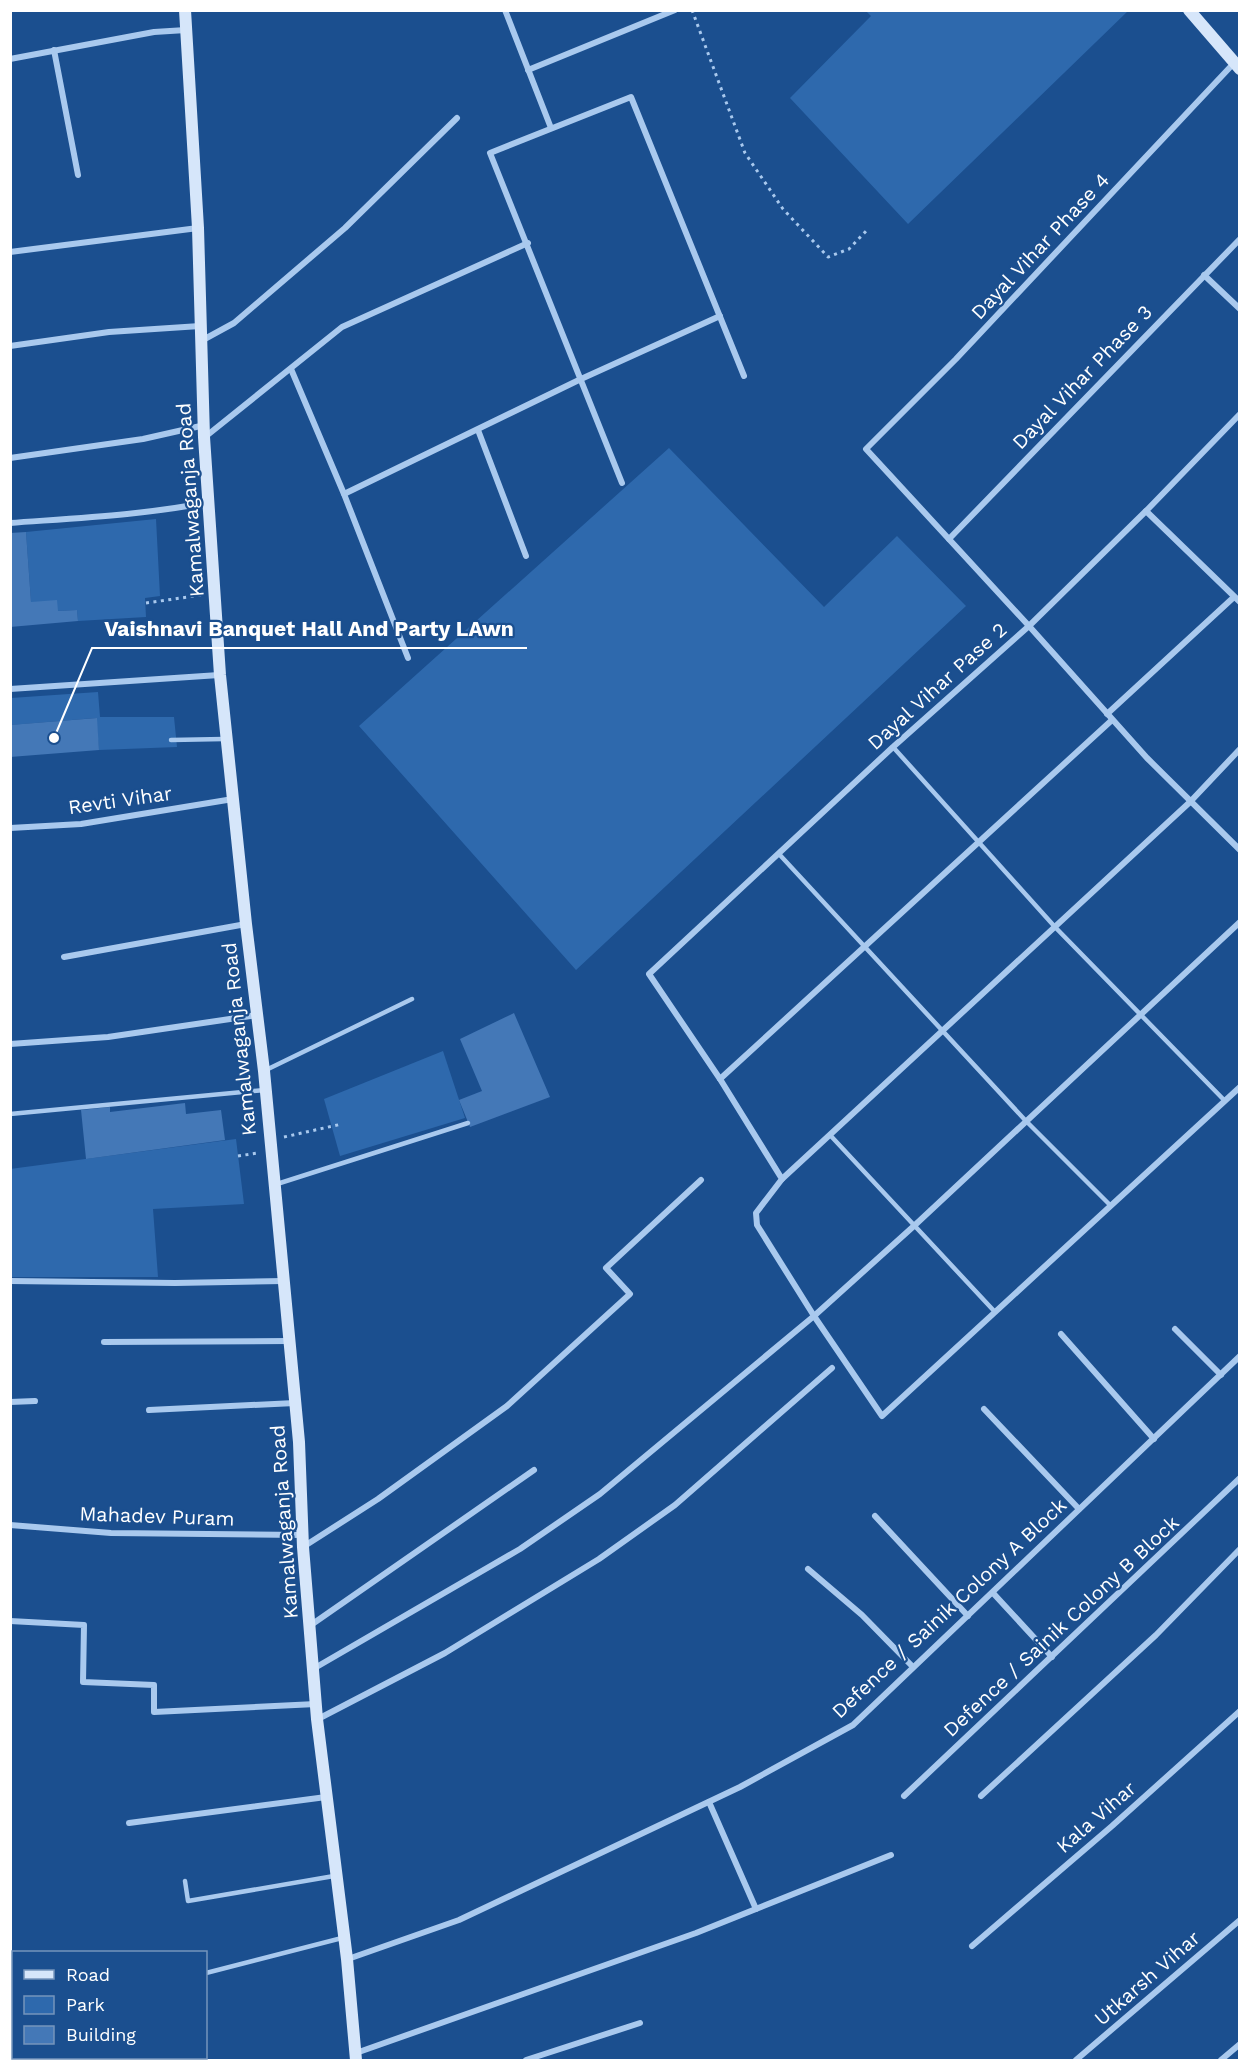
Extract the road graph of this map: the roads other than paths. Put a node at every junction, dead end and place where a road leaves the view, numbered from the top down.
1 (185, 10) edge
2 (505, 10) edge
3 (675, 10) edge
4 (1189, 10) edge
5 (186, 30) junction
6 (54, 50) junction
7 (10, 58) edge
8 (1237, 66) edge
9 (528, 70) junction
10 (456, 118) dead end
11 (551, 128) junction
12 (78, 176) dead end
13 (198, 228) junction
14 (1239, 239) edge
15 (528, 243) junction
16 (10, 252) edge
17 (1204, 275) junction
18 (1239, 309) edge
19 (720, 316) junction
20 (200, 326) junction
21 (200, 341) junction
22 (10, 346) edge
23 (291, 369) junction
24 (744, 376) dead end
25 (581, 379) junction
26 (1239, 414) edge
27 (478, 430) junction
28 (205, 431) junction
29 (10, 458) edge
30 (622, 483) dead end
31 (344, 494) junction
32 (210, 501) junction
33 (1146, 511) junction
34 (10, 523) edge
35 (949, 539) junction
36 (526, 556) dead end
37 (1234, 597) junction
38 (1239, 602) edge
39 (1029, 626) junction
40 (408, 658) dead end
41 (220, 675) junction
42 (10, 689) edge
43 (1109, 717) junction
44 (227, 739) junction
45 (171, 740) dead end
46 (893, 747) junction
47 (1239, 749) edge
48 (233, 799) junction
49 (1190, 801) junction
50 (10, 828) edge
51 (979, 842) junction
52 (1239, 850) edge
53 (779, 854) junction
54 (1239, 922) edge
55 (246, 924) junction
56 (1055, 927) junction
57 (864, 947) junction
58 (64, 957) dead end
59 (412, 999) dead end
60 (1139, 1013) junction
61 (257, 1015) junction
62 (942, 1031) junction
63 (10, 1044) edge
64 (264, 1071) junction
65 (720, 1079) junction
66 (1239, 1087) edge
67 (266, 1090) junction
68 (1225, 1101) junction
69 (10, 1114) edge
70 (1025, 1120) junction
71 (468, 1123) dead end
72 (830, 1135) junction
73 (782, 1179) junction
74 (701, 1180) dead end
75 (274, 1184) junction
76 (1110, 1205) junction
77 (915, 1225) junction
78 (10, 1281) edge
79 (283, 1281) junction
80 (995, 1312) junction
81 (814, 1316) junction
82 (1175, 1329) dead end
83 (1061, 1334) dead end
84 (288, 1341) junction
85 (104, 1342) dead end
86 (1239, 1356) edge
87 (832, 1368) dead end
88 (1221, 1375) junction
89 (35, 1401) dead end
90 (10, 1402) edge
91 (295, 1403) junction
92 (984, 1409) dead end
93 (149, 1410) dead end
94 (1154, 1439) junction
95 (534, 1470) dead end
96 (1239, 1478) edge
97 (1079, 1509) junction
98 (875, 1516) dead end
99 (10, 1525) edge
100 (302, 1541) junction
101 (1239, 1549) edge
102 (807, 1569) dead end
103 (993, 1593) junction
104 (968, 1616) junction
105 (10, 1621) edge
106 (311, 1625) junction
107 (1052, 1657) junction
108 (913, 1666) junction
109 (313, 1669) junction
110 (316, 1704) junction
111 (1239, 1711) edge
112 (317, 1719) junction
113 (904, 1796) dead end
114 (981, 1796) dead end
115 (326, 1797) junction
116 (708, 1802) junction
117 (129, 1823) dead end
118 (891, 1855) dead end
119 (336, 1876) junction
120 (185, 1881) dead end
121 (756, 1909) junction
122 (1239, 1920) edge
123 (344, 1937) junction
124 (972, 1946) dead end
125 (347, 1959) junction
126 (207, 1973) edge
127 (640, 2023) dead end
128 (1239, 2044) edge
129 (356, 2057) edge
130 (526, 2061) edge
131 (1077, 2061) edge
132 (1221, 2061) edge

1 - 5 main road, Kamalwaganja Road
2 - 9 street
3 - 9 street
4 - 8 main road
5 - 6 street
5 - 13 main road, Kamalwaganja Road
6 - 7 street
6 - 12 street
8 - 35 street, Dayal Vihar Phase 4
9 - 11 street
10 - 21 street
11 - 15 street
11 - 19 street
13 - 16 street
13 - 20 main road, Kamalwaganja Road
14 - 17 street, Dayal Vihar Phase 3
15 - 23 street
15 - 25 street
17 - 18 street
17 - 35 street, Dayal Vihar Phase 3
19 - 24 street
19 - 25 street
20 - 21 main road, Kamalwaganja Road
20 - 22 street
21 - 28 main road, Kamalwaganja Road
23 - 28 street
23 - 31 street
25 - 27 street
25 - 30 street
26 - 33 street, Dayal Vihar Pase 2
27 - 31 street
27 - 36 street
28 - 29 street
28 - 32 main road, Kamalwaganja Road
31 - 40 street
32 - 34 street
32 - 41 main road, Kamalwaganja Road
33 - 37 street
33 - 39 street, Dayal Vihar Pase 2
35 - 39 street
37 - 38 street
37 - 43 street
39 - 43 street
39 - 46 street, Dayal Vihar Pase 2
41 - 42 street
41 - 44 main road, Kamalwaganja Road
43 - 49 street
43 - 51 street
44 - 45 lane
44 - 48 main road, Kamalwaganja Road
46 - 51 lane
46 - 53 street, Dayal Vihar Pase 2
47 - 49 street
48 - 50 street, Revti Vihar
48 - 55 main road, Kamalwaganja Road
49 - 52 street
49 - 56 street
51 - 56 lane
51 - 57 street
53 - 57 lane
53 - 65 street, Dayal Vihar Pase 2
54 - 60 street
55 - 58 street
55 - 61 main road, Kamalwaganja Road
56 - 60 lane
56 - 62 street
57 - 62 lane
57 - 65 street
59 - 64 lane
60 - 68 lane
60 - 70 street
61 - 63 street
61 - 64 main road, Kamalwaganja Road
62 - 70 lane
62 - 72 street
64 - 67 main road, Kamalwaganja Road
65 - 73 street
66 - 68 street
67 - 69 lane
67 - 75 main road, Kamalwaganja Road
68 - 76 street
70 - 76 lane
70 - 77 street
71 - 75 lane
72 - 73 street
72 - 77 lane
73 - 81 street
74 - 100 street
75 - 79 main road, Kamalwaganja Road
76 - 80 street
77 - 80 lane
77 - 81 street
78 - 79 street
79 - 84 main road, Kamalwaganja Road
80 - 81 street
81 - 109 street
82 - 88 street
83 - 94 street
84 - 85 street
84 - 91 main road, Kamalwaganja Road
86 - 88 street, Defence / Sainik Colony A Block
87 - 112 street
88 - 94 street, Defence / Sainik Colony A Block
89 - 90 street
91 - 93 street
91 - 100 main road, Kamalwaganja Road
92 - 97 street
94 - 97 street, Defence / Sainik Colony A Block
95 - 106 street
96 - 107 street, Defence / Sainik Colony B Block
97 - 103 street, Defence / Sainik Colony A Block
98 - 104 street
99 - 100 street, Mahadev Puram
100 - 106 main road, Kamalwaganja Road
101 - 114 street
102 - 108 street
103 - 104 street, Defence / Sainik Colony A Block
103 - 107 street
104 - 108 street, Defence / Sainik Colony A Block
105 - 110 street
106 - 109 main road, Kamalwaganja Road
107 - 113 street, Defence / Sainik Colony B Block
108 - 116 street, Defence / Sainik Colony A Block
109 - 110 main road, Kamalwaganja Road
110 - 112 main road, Kamalwaganja Road
111 - 124 street, Kala Vihar
112 - 115 main road, Kamalwaganja Road
115 - 117 street
115 - 119 main road, Kamalwaganja Road
116 - 121 street
116 - 125 street, Defence / Sainik Colony A Block
118 - 121 street
119 - 120 lane
119 - 123 main road, Kamalwaganja Road
121 - 129 street
122 - 131 street, Utkarsh Vihar
123 - 125 main road, Kamalwaganja Road
123 - 126 lane
125 - 129 main road, Kamalwaganja Road
127 - 130 street
128 - 132 street

